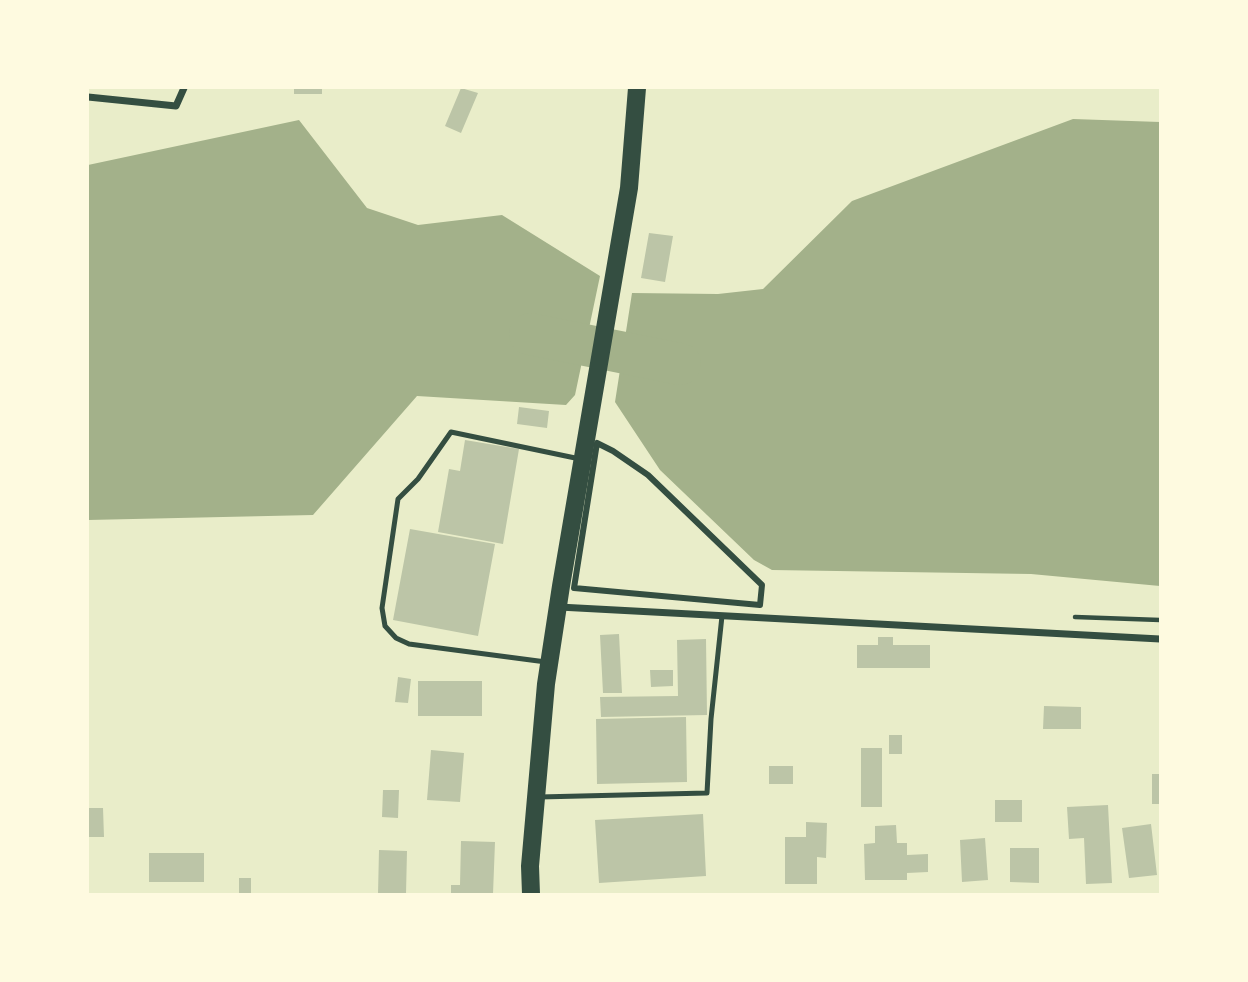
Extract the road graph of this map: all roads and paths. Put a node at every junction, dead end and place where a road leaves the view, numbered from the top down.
1 (184, 88) edge
2 (635, 92) edge
3 (88, 97) edge
4 (584, 451) junction
5 (760, 605) joint
6 (558, 607) junction
7 (722, 616) junction
8 (1160, 639) edge
9 (549, 663) junction
10 (536, 797) junction
11 (531, 894) edge

1 - 3 street
2 - 4 main road
4 - 6 main road
4 - 9 lane
5 - 5 street
6 - 7 street
6 - 9 main road
7 - 8 street
7 - 10 lane
9 - 10 main road
10 - 11 main road

